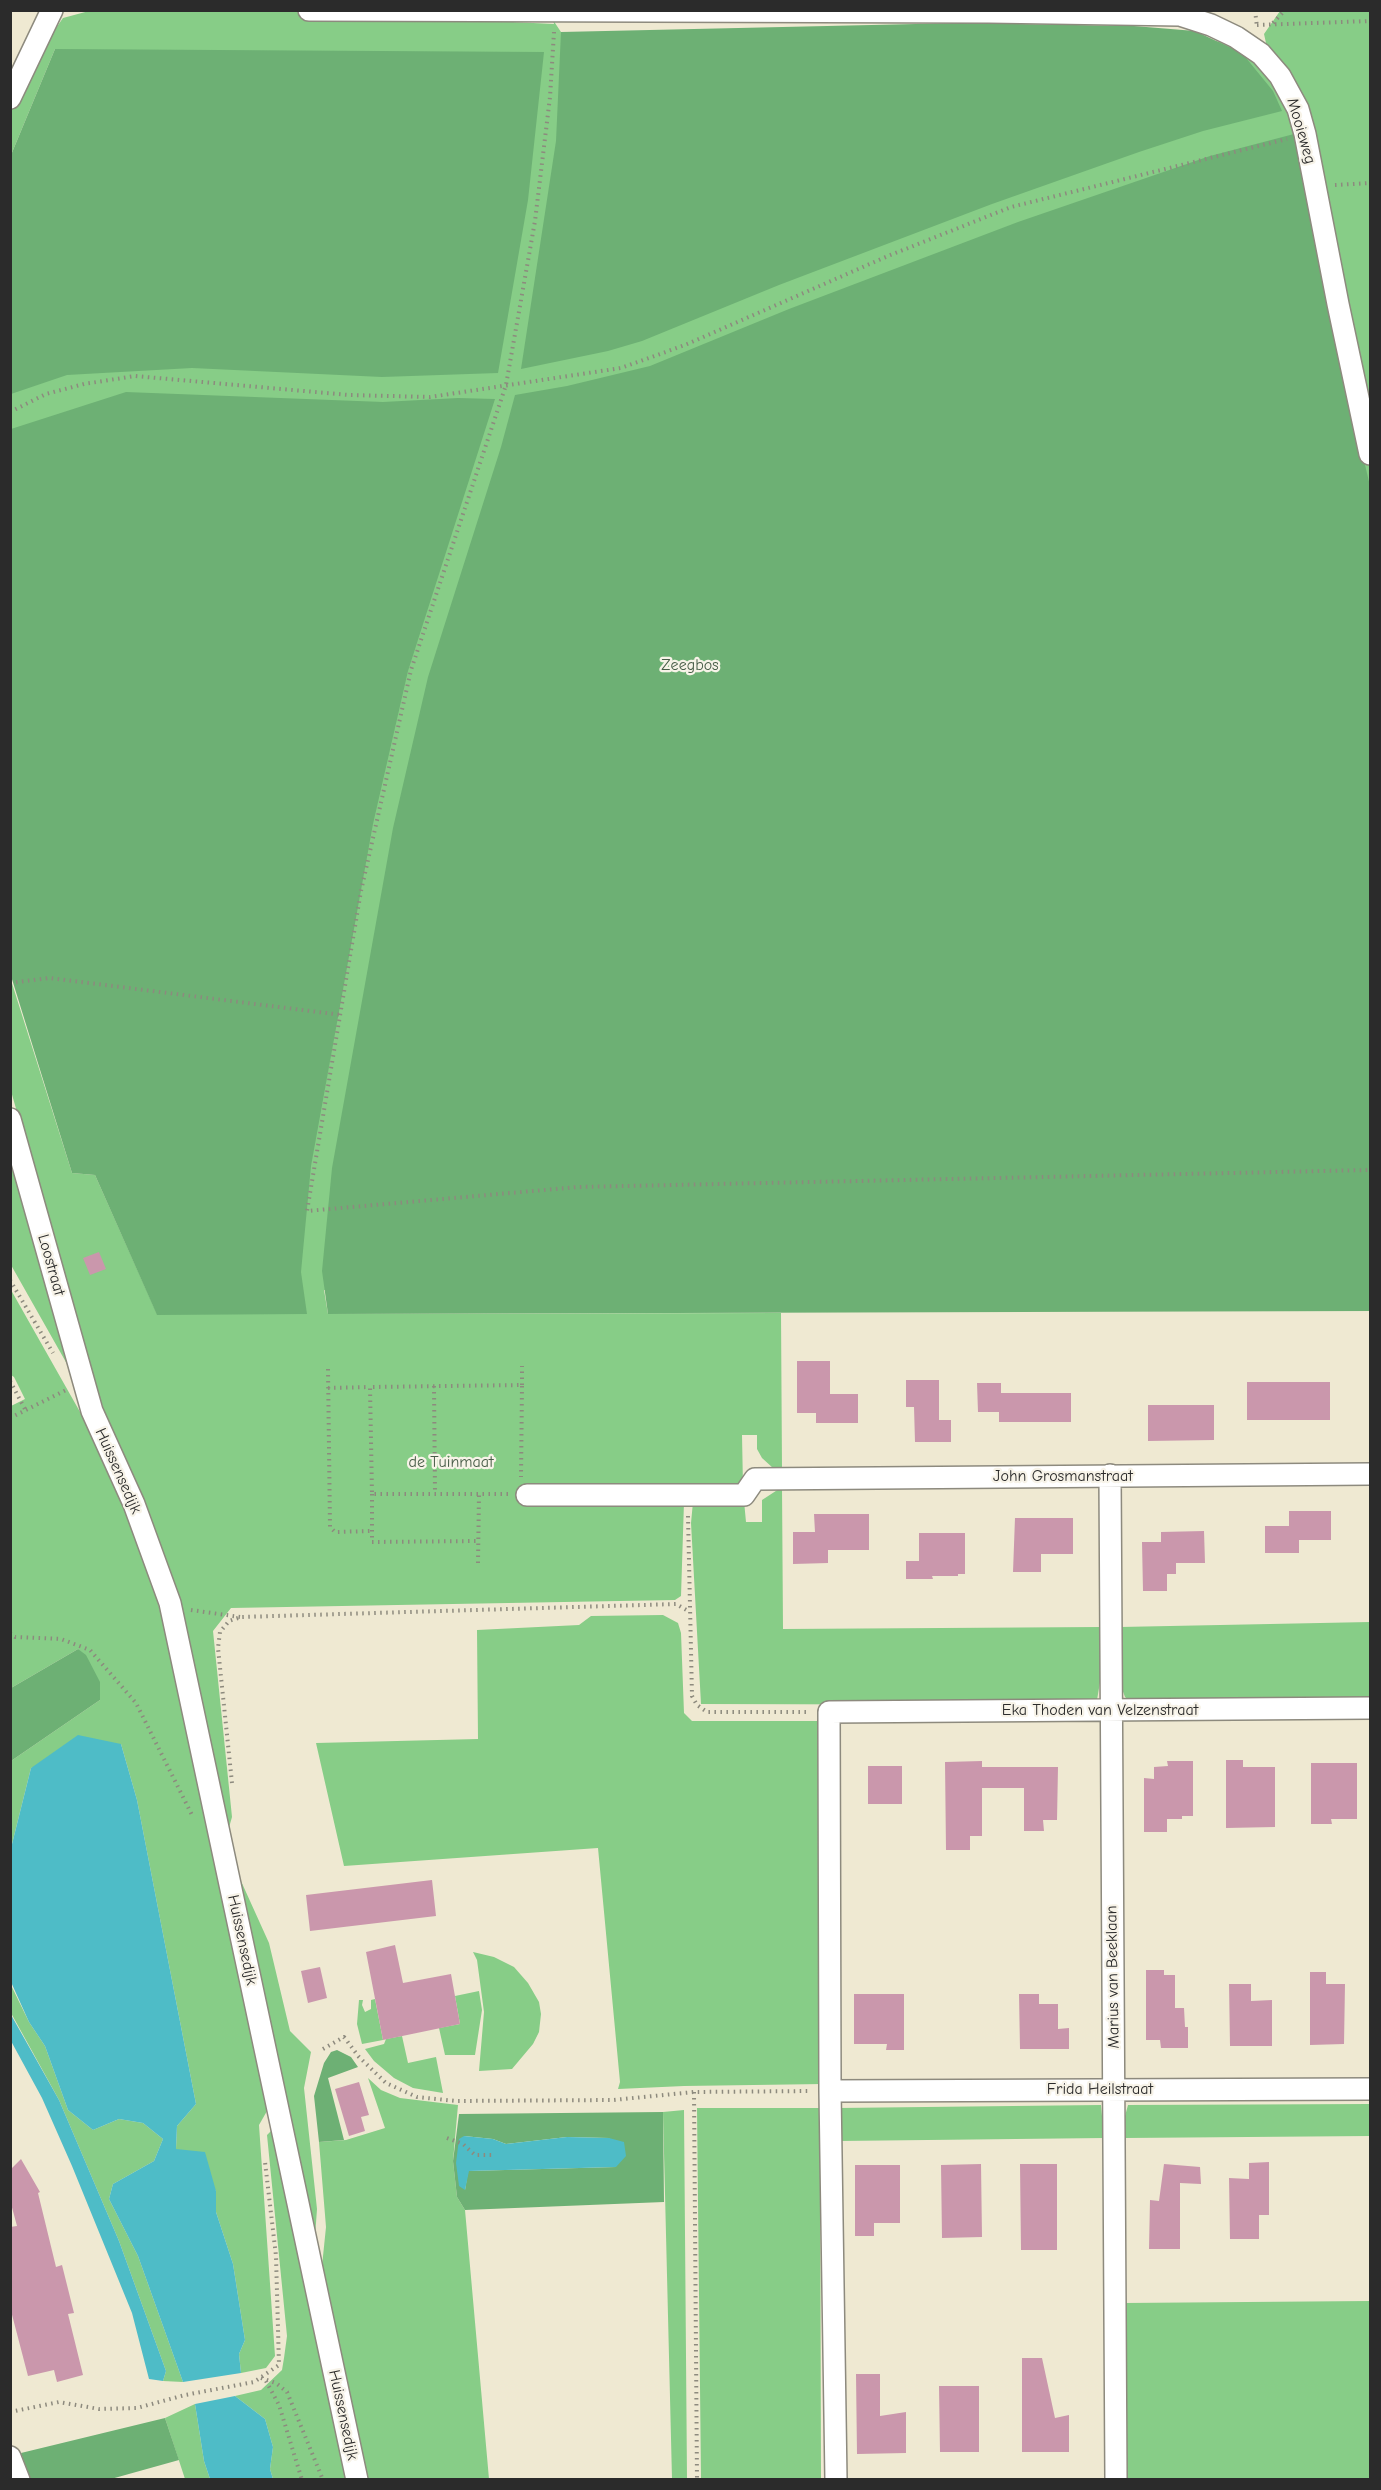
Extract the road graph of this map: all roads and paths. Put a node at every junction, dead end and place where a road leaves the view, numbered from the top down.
1 (52, 10) edge
2 (309, 10) edge
3 (1285, 10) edge
4 (556, 12) junction
5 (1371, 21) edge
6 (1273, 23) junction
7 (1257, 25) dead end
8 (10, 98) edge
9 (1305, 134) junction
10 (1371, 183) edge
11 (1316, 186) junction
12 (506, 385) junction
13 (10, 412) edge
14 (1371, 454) edge
15 (10, 982) edge
16 (342, 1015) junction
17 (10, 1119) edge
18 (1371, 1170) edge
19 (522, 1366) dead end
20 (328, 1369) dead end
21 (10, 1382) edge
22 (522, 1385) junction
23 (434, 1386) junction
24 (370, 1387) junction
25 (328, 1388) junction
26 (65, 1390) dead end
27 (26, 1411) junction
28 (92, 1411) joint
29 (10, 1418) edge
30 (1371, 1474) edge
31 (1110, 1475) junction
32 (435, 1493) junction
33 (372, 1494) junction
34 (479, 1494) junction
35 (524, 1494) junction
36 (687, 1495) junction
37 (372, 1531) junction
38 (478, 1541) junction
39 (478, 1563) dead end
40 (170, 1603) junction
41 (690, 1612) junction
42 (241, 1617) junction
43 (10, 1633) edge
44 (1371, 1708) edge
45 (1111, 1710) junction
46 (829, 1712) junction
47 (233, 1787) dead end
48 (195, 1820) dead end
49 (323, 2049) dead end
50 (1114, 2089) junction
51 (1371, 2089) edge
52 (830, 2091) junction
53 (694, 2092) junction
54 (447, 2138) dead end
55 (493, 2155) dead end
56 (264, 2156) dead end
57 (260, 2378) junction
58 (266, 2380) junction
59 (10, 2412) edge
60 (10, 2457) edge
61 (19, 2480) edge
62 (302, 2480) edge
63 (323, 2480) edge
64 (357, 2480) edge
65 (697, 2480) edge
66 (836, 2480) edge
67 (1116, 2480) edge

1 - 8 street
2 - 4 street, Mooieweg
3 - 6 path
4 - 9 street, Mooieweg
4 - 12 path
5 - 6 path
6 - 7 path
9 - 11 street, Mooieweg
9 - 12 path
10 - 11 path
11 - 14 street, Mooieweg
12 - 13 path
12 - 16 path
15 - 16 path
16 - 18 path
17 - 28 street, Loostraat
19 - 22 path
20 - 25 path
21 - 27 path
22 - 23 path
22 - 35 path
23 - 24 path
23 - 32 path
24 - 25 path
24 - 33 path
25 - 37 path
26 - 27 path
27 - 29 path
28 - 40 street, Huissensedijk
30 - 31 street, John Grosmanstraat
31 - 36 street, John Grosmanstraat
31 - 45 street, Marius van Beeklaan
32 - 33 path
32 - 34 path
33 - 37 path
34 - 35 path
34 - 38 path
35 - 36 street
36 - 41 path
37 - 38 path
38 - 39 path
40 - 42 path
40 - 64 street, Huissensedijk
41 - 42 path
41 - 46 path
42 - 47 path
43 - 48 path
44 - 45 street, Eka Thoden van Velzenstraat
45 - 46 street, Eka Thoden van Velzenstraat
45 - 50 street, Marius van Beeklaan
46 - 52 street
49 - 53 path
50 - 51 street, Frida Heilstraat
50 - 52 street, Frida Heilstraat
50 - 67 street, Marius van Beeklaan
52 - 53 path
52 - 66 street
53 - 65 path
54 - 55 path
56 - 57 path
57 - 58 path
57 - 59 path
58 - 62 path
58 - 63 path
60 - 61 street

